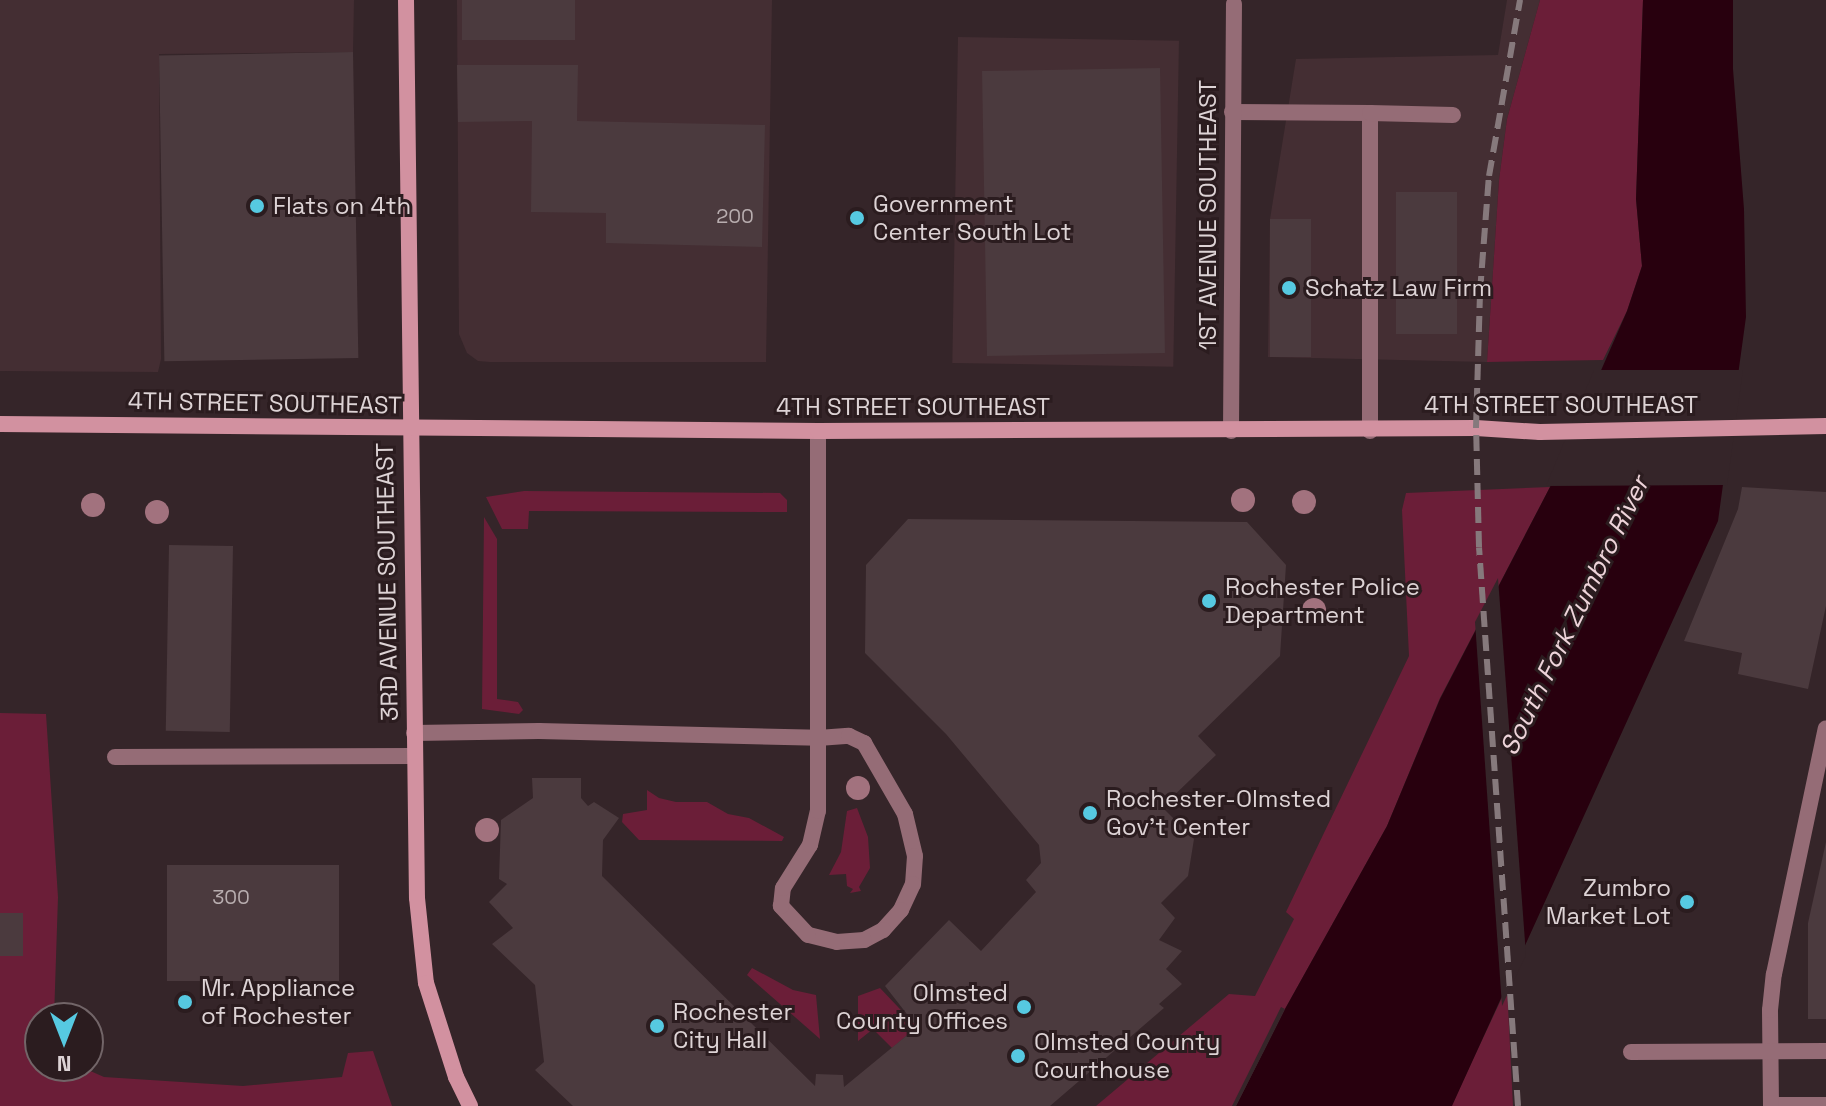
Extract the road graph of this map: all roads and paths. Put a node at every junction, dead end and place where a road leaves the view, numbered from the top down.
1 (406, 0) edge
2 (1234, 2) edge
3 (1232, 112) junction
4 (1370, 113) junction
5 (1453, 115) dead end
6 (0, 424) edge
7 (1826, 426) edge
8 (409, 428) junction
9 (818, 431) junction
10 (1231, 431) junction
11 (1370, 431) junction
12 (1826, 728) edge
13 (414, 733) junction
14 (818, 738) junction
15 (415, 756) junction
16 (115, 757) dead end
17 (1826, 1051) edge
18 (1631, 1052) dead end
19 (1770, 1052) junction
20 (1771, 1105) edge
21 (1826, 1105) edge
22 (470, 1106) edge

1 - 8 main road, 3RD AVENUE SOUTHEAST
2 - 3 street, 1ST AVENUE SOUTHEAST
3 - 4 street
3 - 10 street, 1ST AVENUE SOUTHEAST
4 - 5 street
4 - 11 street
6 - 8 main road, 4TH STREET SOUTHEAST
7 - 11 main road, 4TH STREET SOUTHEAST
8 - 9 main road, 4TH STREET SOUTHEAST
8 - 13 main road, 3RD AVENUE SOUTHEAST
9 - 10 main road, 4TH STREET SOUTHEAST
9 - 14 street
10 - 11 main road, 4TH STREET SOUTHEAST
12 - 19 street
13 - 14 street
13 - 15 main road, 3RD AVENUE SOUTHEAST
14 - 14 street
15 - 16 street
15 - 22 main road, 3RD AVENUE SOUTHEAST
17 - 19 street
18 - 19 street
19 - 20 street
20 - 21 street

